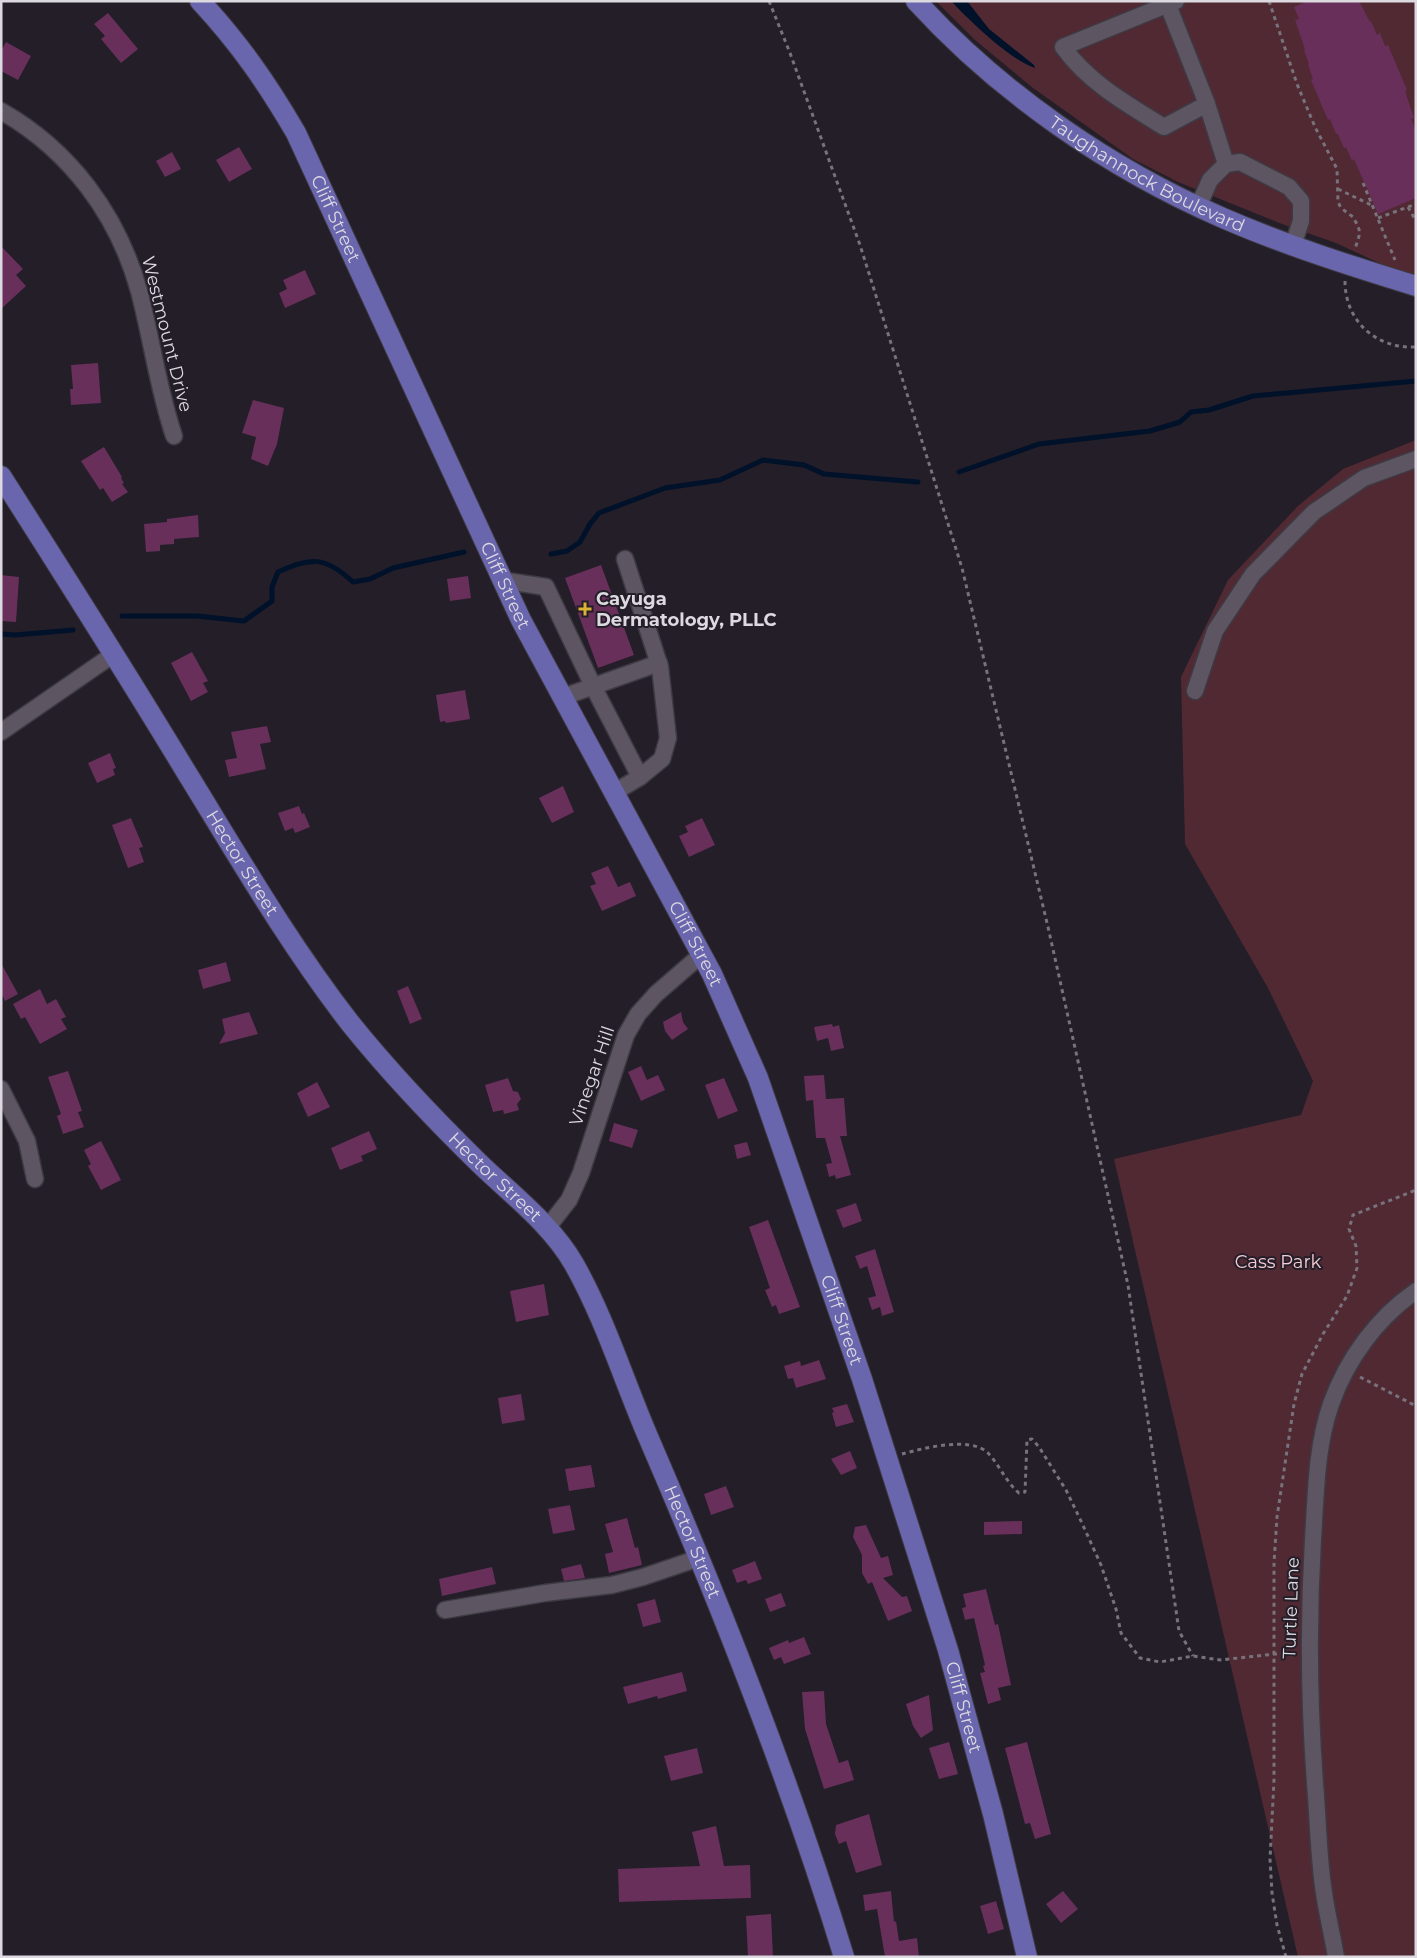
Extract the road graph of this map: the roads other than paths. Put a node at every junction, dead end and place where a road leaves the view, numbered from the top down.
1 (200, 1) edge
2 (916, 1) edge
3 (1172, 3) edge
4 (1207, 104) junction
5 (1, 112) edge
6 (1226, 164) junction
7 (1198, 207) junction
8 (1293, 245) junction
9 (1416, 286) edge
10 (174, 436) dead end
11 (1416, 459) edge
12 (1, 476) edge
13 (625, 559) dead end
14 (502, 580) junction
15 (114, 654) junction
16 (659, 663) junction
17 (593, 686) junction
18 (1194, 691) dead end
19 (563, 697) junction
20 (1, 732) edge
21 (640, 777) junction
22 (615, 792) junction
23 (701, 955) junction
24 (1, 1089) edge
25 (35, 1179) dead end
26 (546, 1228) junction
27 (1416, 1291) edge
28 (699, 1558) junction
29 (445, 1610) dead end
30 (844, 1957) edge
31 (1026, 1957) edge
32 (1336, 1957) edge

1 - 14 main road, Cliff Street
2 - 7 main road, Taughannock Boulevard
3 - 4 street
3 - 4 street
4 - 6 street
5 - 10 street, Westmount Drive
6 - 7 street
6 - 8 street
7 - 8 main road, Taughannock Boulevard
8 - 9 main road, Taughannock Boulevard
11 - 18 street
12 - 15 main road, Hector Street
13 - 16 street
14 - 17 street
14 - 19 main road, Cliff Street
15 - 20 street
15 - 26 main road, Hector Street
16 - 17 street
16 - 21 street
17 - 19 street
17 - 21 street
19 - 22 main road, Cliff Street
21 - 22 street
22 - 23 main road, Cliff Street
23 - 26 street, Vinegar Hill
23 - 31 main road, Cliff Street
24 - 25 street
26 - 28 main road, Hector Street
27 - 32 street, Turtle Lane
28 - 29 street
28 - 30 main road, Hector Street

